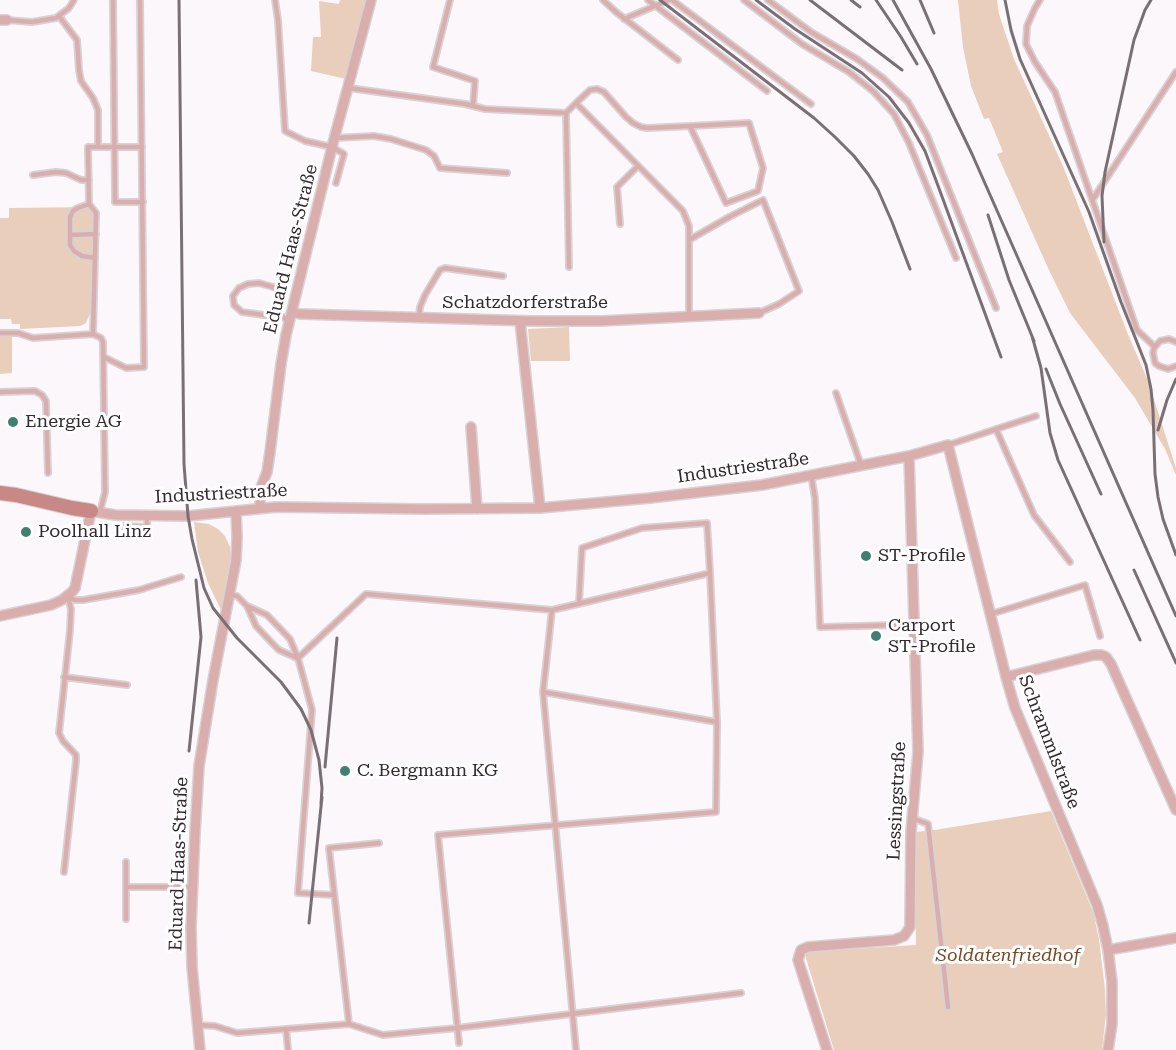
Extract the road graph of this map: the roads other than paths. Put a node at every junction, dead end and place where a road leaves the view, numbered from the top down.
1 (74, 0) edge
2 (113, 0) edge
3 (140, 0) edge
4 (275, 0) edge
5 (371, 0) edge
6 (450, 0) edge
7 (603, 0) edge
8 (648, 0) edge
9 (671, 0) edge
10 (744, 0) edge
11 (768, 0) edge
12 (1040, 0) edge
13 (655, 6) junction
14 (59, 16) junction
15 (624, 19) junction
16 (4, 20) edge
17 (678, 60) dead end
18 (1176, 72) edge
19 (349, 88) junction
20 (766, 91) dead end
21 (576, 103) junction
22 (811, 104) dead end
23 (473, 106) junction
24 (566, 112) junction
25 (690, 126) junction
26 (334, 142) junction
27 (98, 147) junction
28 (114, 147) junction
29 (142, 147) junction
30 (638, 166) junction
31 (507, 172) dead end
32 (33, 175) dead end
33 (89, 180) junction
34 (336, 183) dead end
35 (1093, 199) junction
36 (143, 202) junction
37 (89, 204) junction
38 (620, 224) dead end
39 (96, 234) junction
40 (70, 235) junction
41 (689, 240) junction
42 (95, 258) junction
43 (956, 258) dead end
44 (569, 267) dead end
45 (503, 276) dead end
46 (996, 308) dead end
47 (277, 312) junction
48 (292, 312) junction
49 (759, 313) joint
50 (689, 316) junction
51 (419, 318) junction
52 (520, 321) junction
53 (289, 322) junction
54 (0, 333) edge
55 (93, 334) junction
56 (1176, 342) edge
57 (1155, 347) junction
58 (104, 357) junction
59 (1176, 366) edge
60 (0, 392) edge
61 (836, 393) dead end
62 (1036, 416) dead end
63 (471, 427) dead end
64 (996, 429) junction
65 (948, 445) junction
66 (909, 456) junction
67 (861, 465) junction
68 (48, 473) dead end
69 (812, 475) junction
70 (0, 493) edge
71 (260, 508) junction
72 (540, 508) junction
73 (477, 509) junction
74 (236, 511) junction
75 (95, 512) junction
76 (147, 515) junction
77 (117, 526) dead end
78 (1070, 562) dead end
79 (710, 573) junction
80 (181, 577) dead end
81 (230, 595) junction
82 (68, 597) junction
83 (579, 604) junction
84 (247, 606) junction
85 (552, 610) junction
86 (991, 614) junction
87 (0, 616) edge
88 (898, 625) dead end
89 (1100, 636) dead end
90 (298, 658) junction
91 (64, 677) junction
92 (1006, 677) junction
93 (127, 685) dead end
94 (543, 692) junction
95 (717, 722) junction
96 (1176, 810) edge
97 (912, 818) junction
98 (554, 825) junction
99 (379, 843) dead end
100 (126, 862) dead end
101 (64, 872) dead end
102 (126, 887) junction
103 (192, 887) junction
104 (334, 895) junction
105 (126, 919) dead end
106 (1176, 938) edge
107 (1108, 950) junction
108 (741, 993) dead end
109 (948, 1007) dead end
110 (572, 1014) junction
111 (350, 1024) junction
112 (198, 1025) junction
113 (457, 1028) junction
114 (285, 1029) junction
115 (459, 1043) dead end
116 (200, 1050) edge
117 (288, 1050) edge
118 (576, 1050) edge
119 (827, 1050) edge
120 (1108, 1050) edge

1 - 14 lane
2 - 28 lane
3 - 29 lane
4 - 26 lane
5 - 19 street, Eduard Haas-Straße
6 - 23 lane
7 - 15 lane
8 - 13 lane
9 - 13 lane
9 - 22 lane
10 - 43 lane
11 - 46 lane
12 - 35 lane
13 - 15 lane
13 - 20 lane
14 - 16 lane
14 - 27 lane
15 - 17 lane
18 - 35 lane
19 - 23 lane
19 - 26 street, Eduard Haas-Straße
21 - 24 lane
21 - 25 lane
21 - 30 lane
23 - 24 lane
24 - 44 lane
25 - 25 lane
26 - 31 lane
26 - 34 lane
26 - 48 street, Eduard Haas-Straße
27 - 28 lane
27 - 33 lane
28 - 29 lane
28 - 36 lane
29 - 36 lane
30 - 38 lane
30 - 41 lane
32 - 33 lane
33 - 37 lane
35 - 57 lane
36 - 58 lane
37 - 39 lane
37 - 40 lane
39 - 40 lane
39 - 42 lane
40 - 42 lane
41 - 49 lane
41 - 50 lane
42 - 55 lane
45 - 51 lane
47 - 47 lane
47 - 53 lane
48 - 51 street, Schatzdorferstraße
48 - 53 street, Eduard Haas-Straße
49 - 50 street, Schatzdorferstraße
50 - 52 street, Schatzdorferstraße
51 - 52 street, Schatzdorferstraße
52 - 72 street
53 - 71 street, Eduard Haas-Straße
54 - 55 lane
55 - 58 lane
56 - 57 lane
57 - 59 lane
58 - 75 lane
60 - 68 lane
61 - 67 lane
62 - 64 lane
63 - 73 street
64 - 65 lane
64 - 78 lane
65 - 66 street, Industriestraße
65 - 86 street, Schrammlstraße
66 - 67 street, Industriestraße
66 - 97 street, Lessingstraße
67 - 69 street, Industriestraße
69 - 72 street, Industriestraße
69 - 88 lane
70 - 75 street
71 - 73 street, Industriestraße
71 - 74 street, Industriestraße
72 - 73 street, Industriestraße
74 - 76 street, Industriestraße
74 - 81 street, Eduard Haas-Straße
75 - 76 street, Industriestraße
75 - 82 street
76 - 77 lane
79 - 83 lane
79 - 83 lane
79 - 95 lane
80 - 82 lane
81 - 84 lane
81 - 103 street, Eduard Haas-Straße
82 - 87 street
82 - 91 lane
83 - 85 lane
84 - 90 lane
84 - 90 lane
85 - 90 lane
85 - 94 lane
86 - 89 lane
86 - 92 street, Schrammlstraße
90 - 104 lane
91 - 93 lane
91 - 101 lane
92 - 96 street
92 - 107 street, Schrammlstraße
94 - 95 lane
94 - 98 lane
95 - 98 lane
97 - 109 lane
97 - 119 street, Lessingstraße
98 - 110 lane
98 - 113 lane
99 - 104 lane
100 - 102 lane
102 - 103 lane
102 - 105 lane
103 - 112 street, Eduard Haas-Straße
104 - 111 lane
106 - 107 street
107 - 120 street, Schrammlstraße
108 - 110 lane
110 - 113 lane
110 - 118 lane
111 - 113 lane
111 - 114 lane
112 - 114 lane
112 - 116 street, Eduard Haas-Straße
113 - 115 lane
114 - 117 lane

